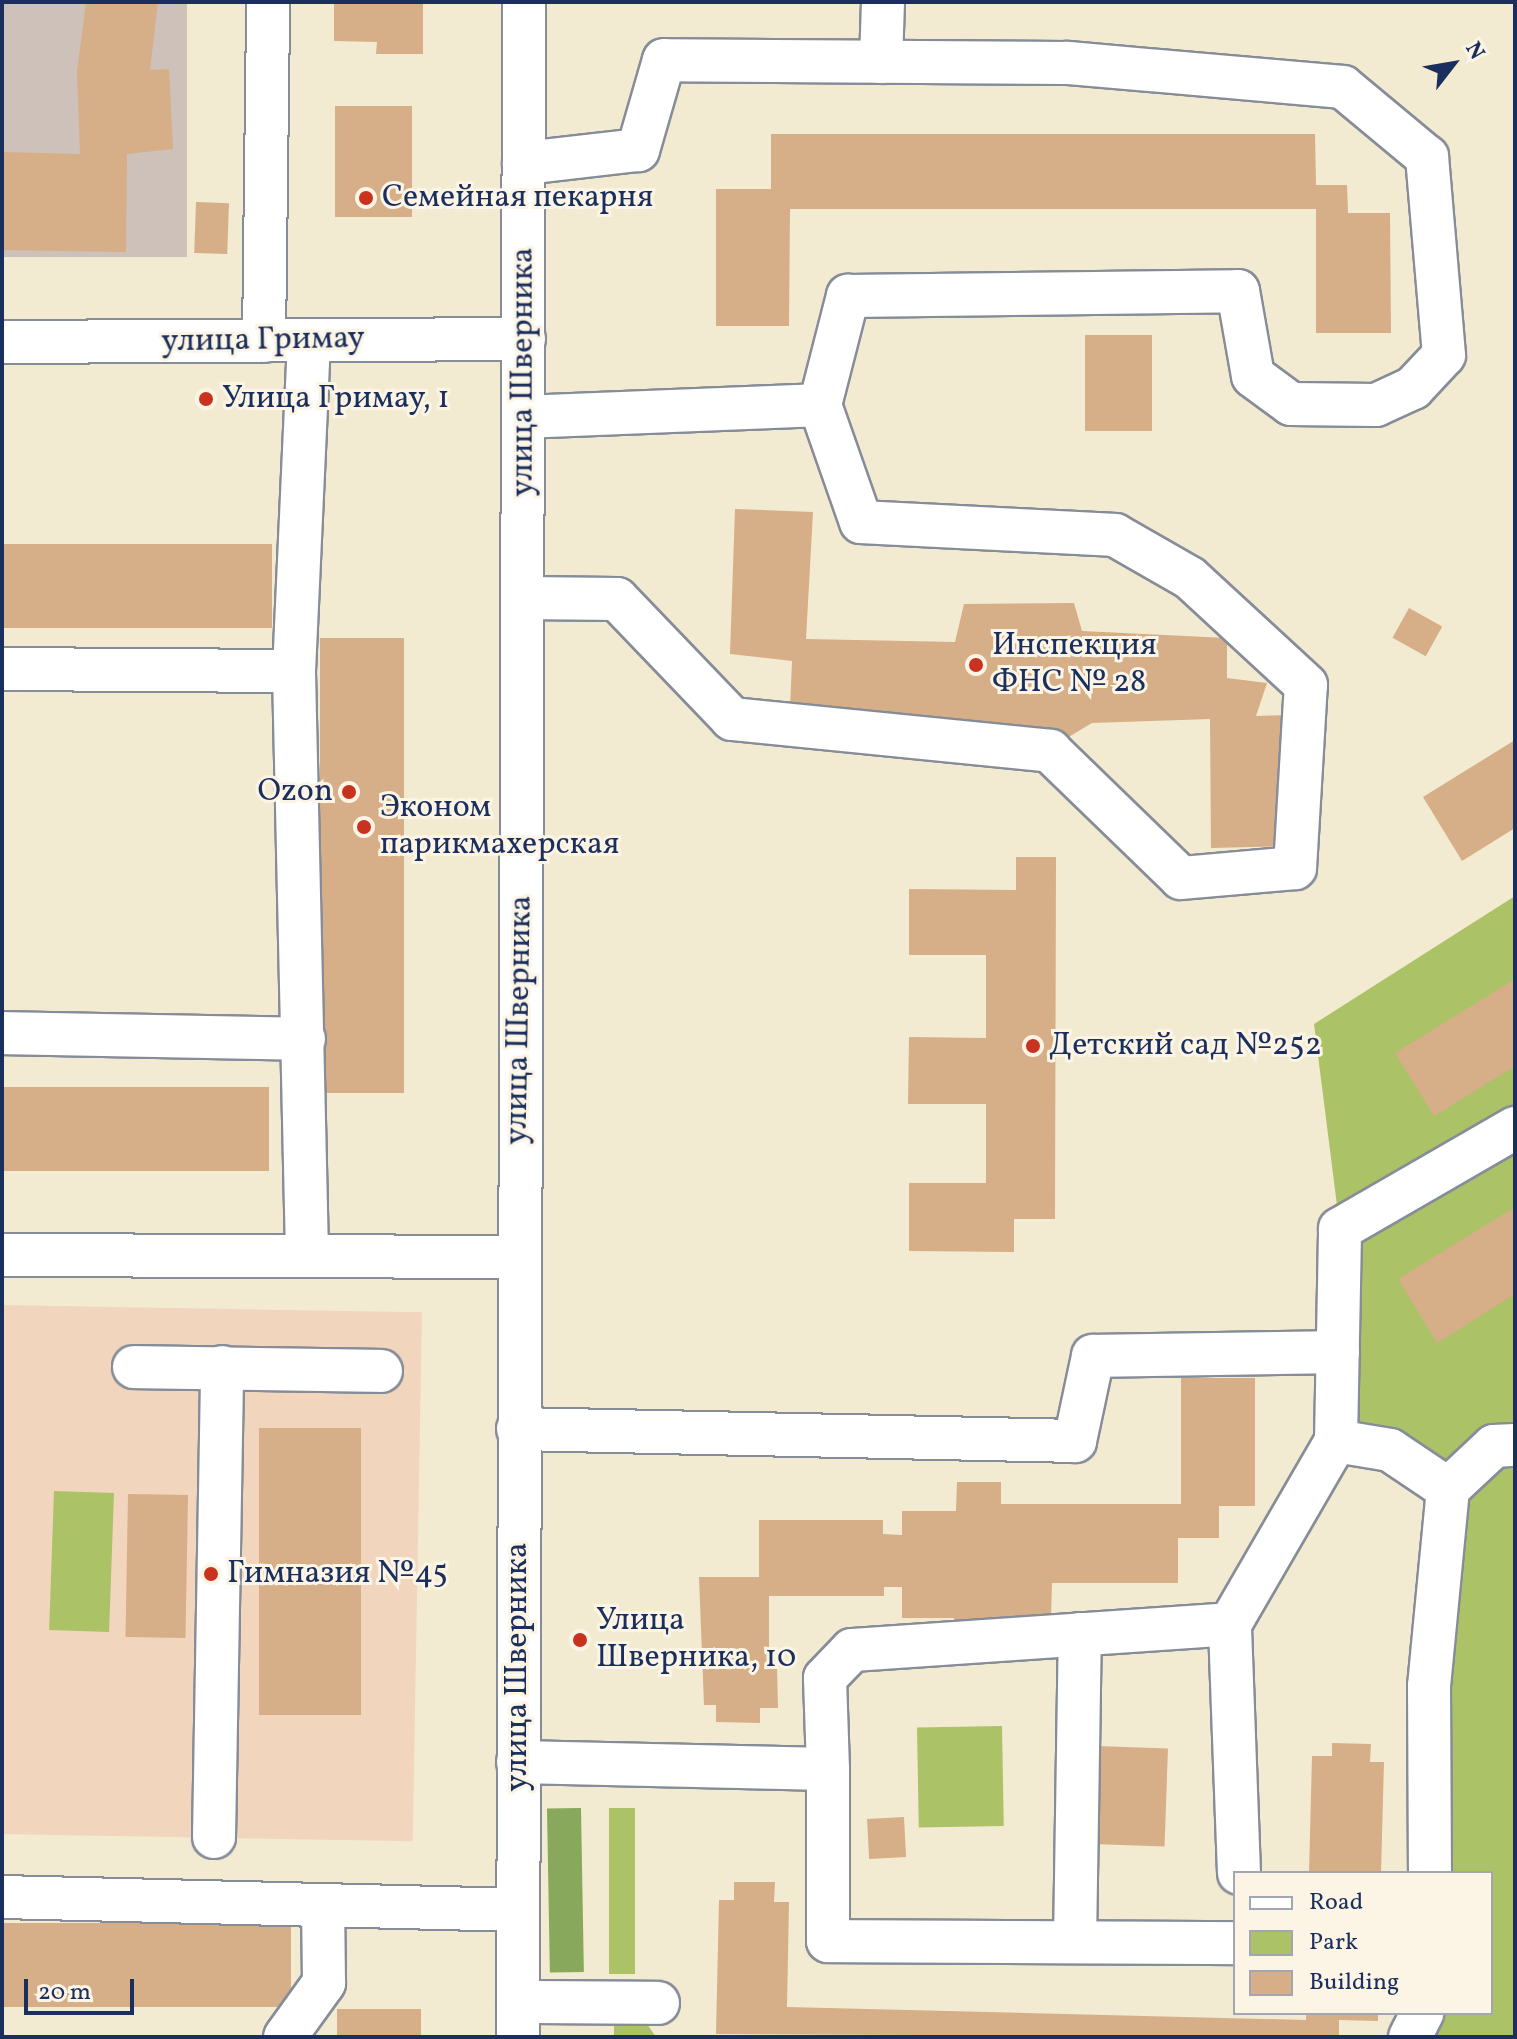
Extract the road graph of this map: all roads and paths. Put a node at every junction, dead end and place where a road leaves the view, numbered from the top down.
1 (268, 2) edge
2 (524, 2) edge
3 (883, 2) edge
4 (881, 62) junction
5 (524, 163) junction
6 (524, 339) junction
7 (264, 341) junction
8 (309, 341) junction
9 (2, 342) edge
10 (820, 405) junction
11 (524, 417) junction
12 (524, 598) junction
13 (2, 669) edge
14 (294, 671) junction
15 (2, 1033) edge
16 (304, 1039) junction
17 (1515, 1128) edge
18 (307, 1254) junction
19 (2, 1255) edge
20 (518, 1257) junction
21 (1338, 1352) junction
22 (134, 1367) dead end
23 (222, 1367) junction
24 (381, 1371) dead end
25 (518, 1429) junction
26 (1336, 1441) junction
27 (1515, 1445) edge
28 (1448, 1489) junction
29 (1230, 1624) junction
30 (1080, 1634) junction
31 (518, 1762) junction
32 (828, 1769) junction
33 (214, 1837) dead end
34 (1239, 1871) edge
35 (1430, 1871) edge
36 (2, 1897) edge
37 (323, 1905) junction
38 (518, 1910) junction
39 (1075, 1942) junction
40 (1233, 1943) edge
41 (658, 2003) dead end
42 (1421, 2015) edge
43 (1432, 2015) edge
44 (518, 2020) edge
45 (285, 2037) edge
46 (1410, 2037) edge
47 (1432, 2037) edge

1 - 7 street
2 - 5 street, улица Шверника
3 - 4 street
4 - 5 street
4 - 10 street
5 - 6 street, улица Шверника
6 - 8 street, улица Гримау
6 - 11 street, улица Шверника
7 - 8 street, улица Гримау
7 - 9 street, улица Гримау
8 - 14 street
10 - 11 street
10 - 12 street
11 - 12 street, улица Шверника
12 - 20 street, улица Шверника
13 - 14 street
14 - 16 street
15 - 16 street
16 - 18 street
17 - 21 street
18 - 19 street
18 - 20 street
20 - 25 street, улица Шверника
21 - 25 street
21 - 26 street
22 - 23 street
23 - 24 street
23 - 33 street
25 - 31 street, улица Шверника
26 - 28 street
26 - 29 street
27 - 28 street
28 - 35 street
29 - 30 street
29 - 34 street
30 - 32 street
30 - 39 street
31 - 32 street
31 - 38 street, улица Шверника
32 - 39 street
36 - 37 street
37 - 38 street
37 - 45 street
38 - 44 street, улица Шверника
39 - 40 street
41 - 44 street
42 - 46 street
43 - 47 street

